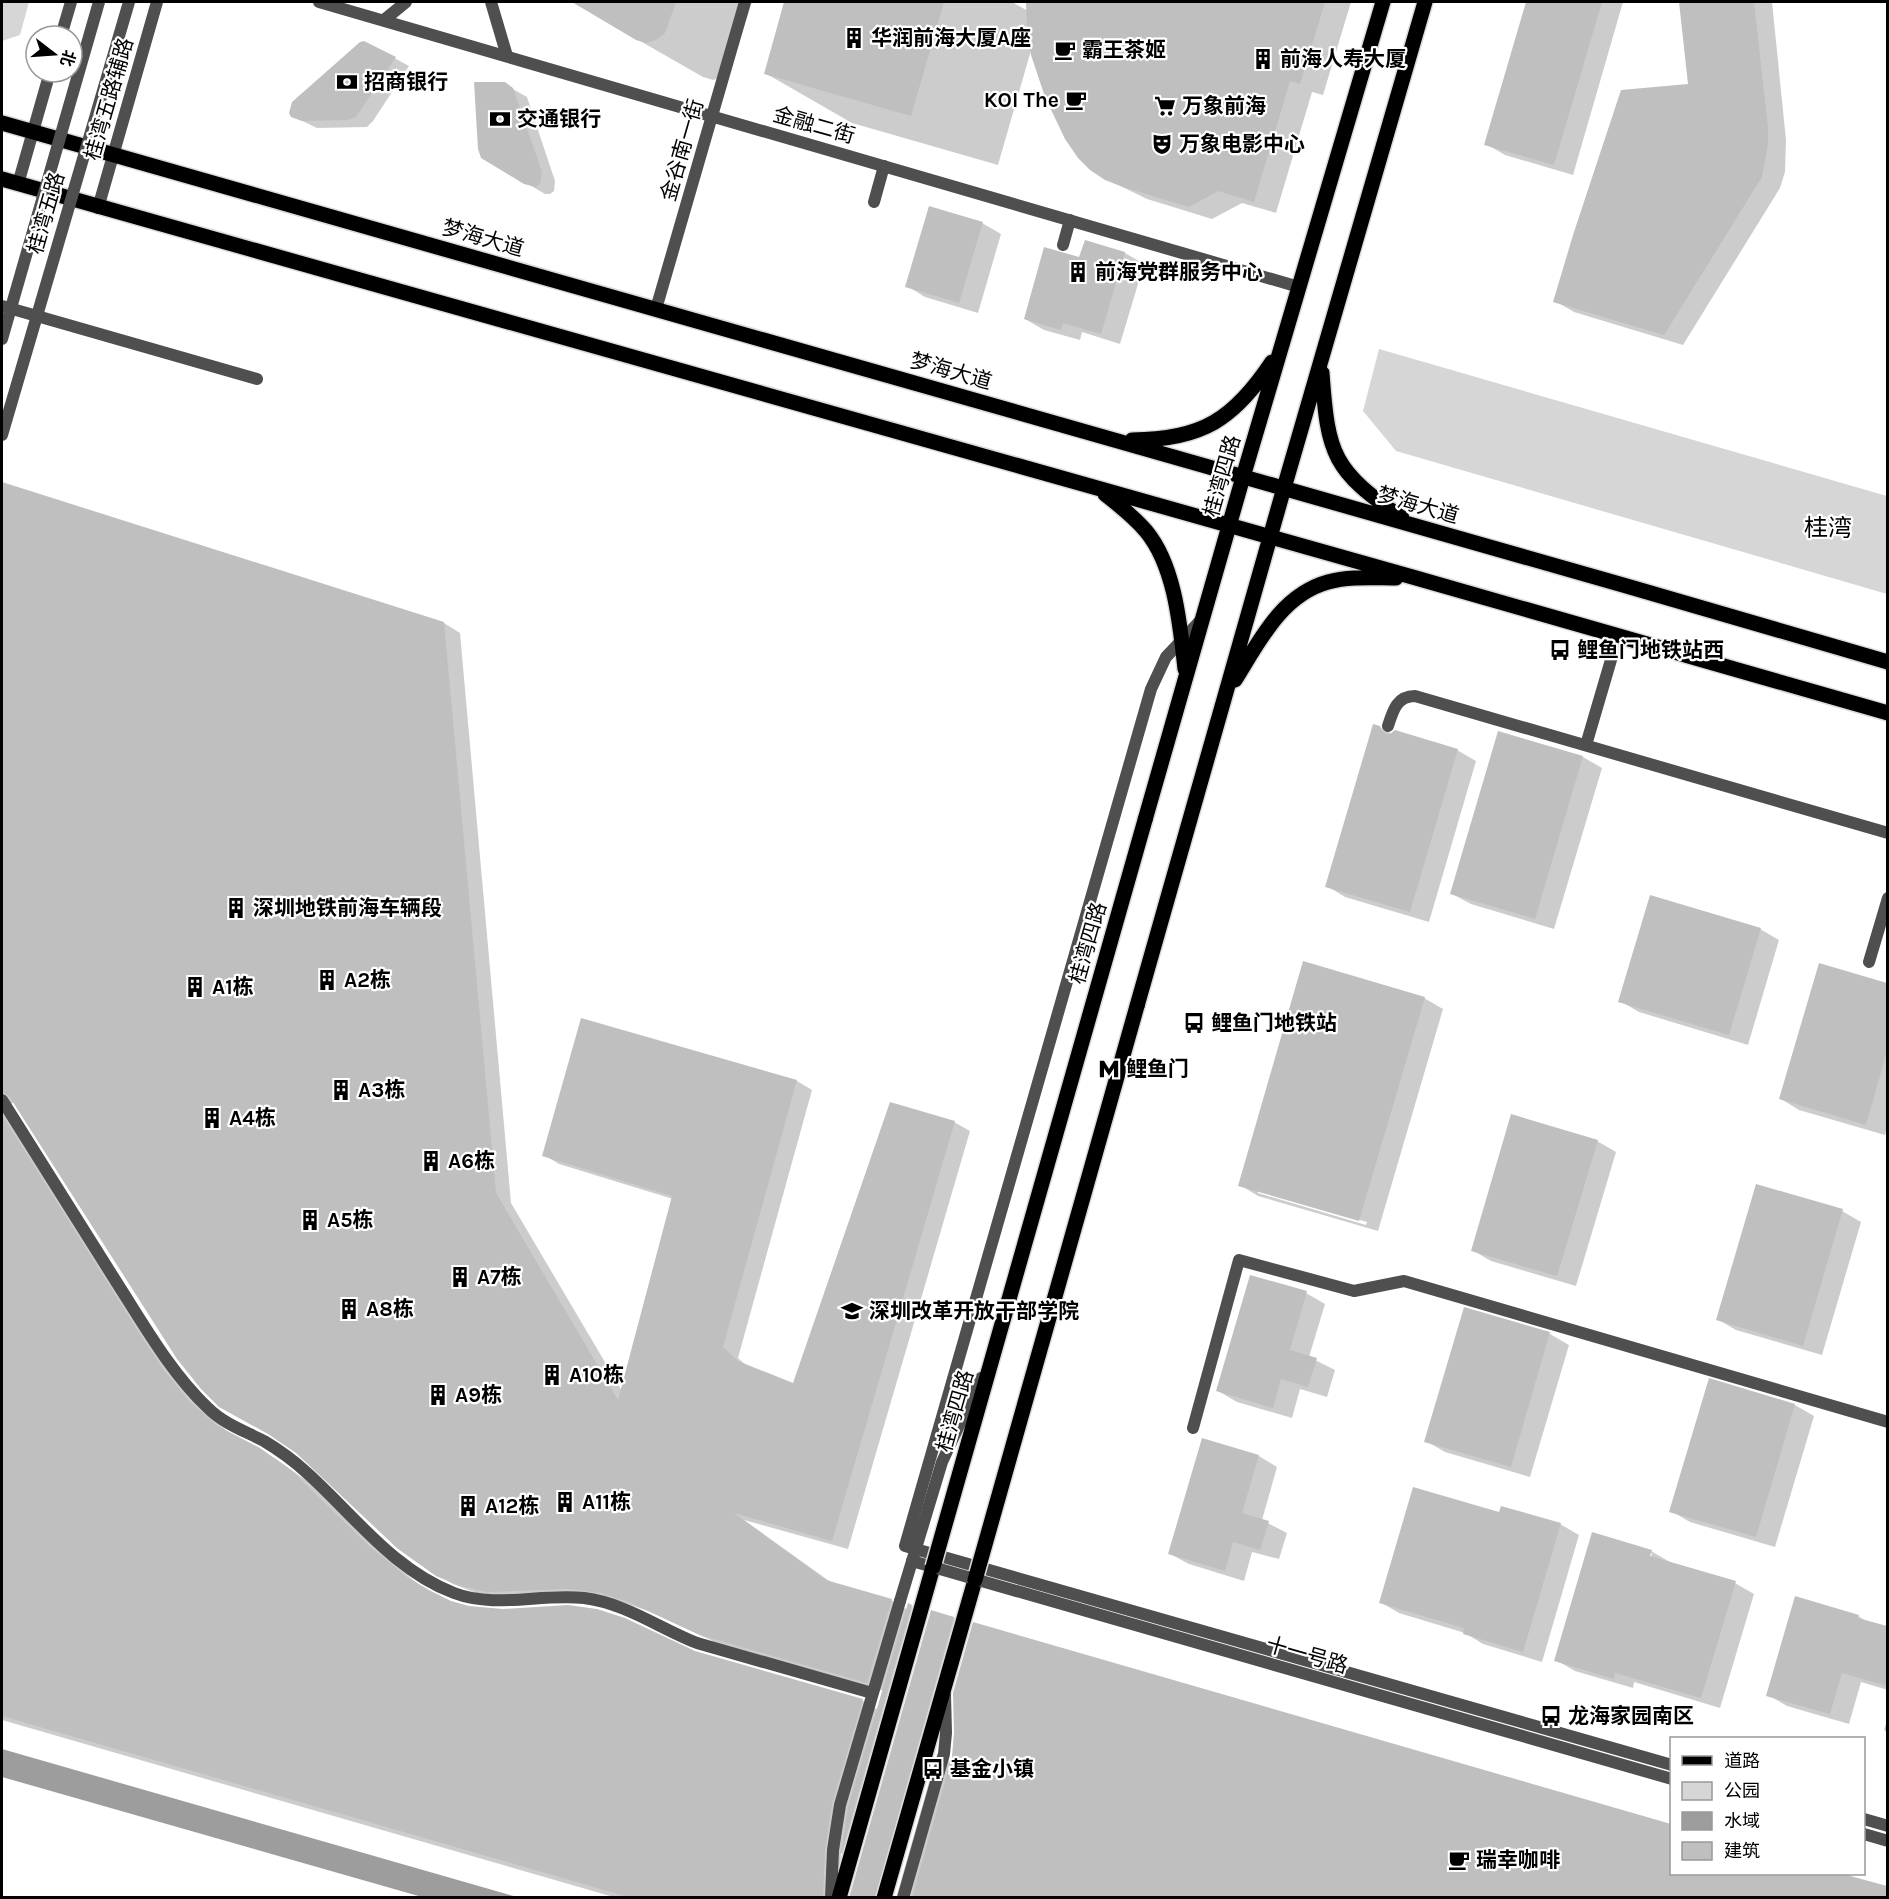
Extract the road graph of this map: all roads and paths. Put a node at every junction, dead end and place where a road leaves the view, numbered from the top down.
1 (71, 2) edge
2 (99, 2) edge
3 (129, 2) edge
4 (157, 2) edge
5 (319, 2) edge
6 (406, 2) edge
7 (491, 2) edge
8 (745, 2) edge
9 (1383, 2) edge
10 (1425, 2) edge
11 (384, 21) junction
12 (65, 24) edge
13 (507, 56) junction
14 (47, 84) edge
15 (712, 116) junction
16 (2, 123) edge
17 (33, 132) junction
18 (113, 155) junction
19 (884, 166) junction
20 (2, 179) edge
21 (18, 184) junction
22 (874, 202) dead end
23 (98, 208) junction
24 (1070, 220) junction
25 (1063, 245) dead end
26 (1299, 286) junction
27 (2, 306) edge
28 (656, 309) junction
29 (2, 339) edge
30 (1281, 349) junction
31 (1321, 361) junction
32 (257, 379) dead end
33 (2, 435) edge
34 (1114, 440) junction
35 (1243, 477) junction
36 (1284, 488) junction
37 (1100, 489) junction
38 (1412, 525) junction
39 (1229, 526) junction
40 (1270, 537) junction
41 (1416, 578) junction
42 (1203, 618) junction
43 (1618, 636) junction
44 (1182, 639) junction
45 (1887, 662) edge
46 (1186, 678) junction
47 (1226, 695) junction
48 (1887, 713) edge
49 (1388, 726) dead end
50 (1586, 745) junction
51 (1887, 833) edge
52 (1887, 898) edge
53 (1869, 962) dead end
54 (2, 1100) edge
55 (994, 1353) junction
56 (1887, 1422) edge
57 (1192, 1428) dead end
58 (912, 1561) junction
59 (933, 1567) junction
60 (975, 1580) junction
61 (944, 1686) junction
62 (872, 1693) junction
63 (1670, 1765) edge
64 (1670, 1779) edge
65 (1865, 1820) edge
66 (1887, 1826) edge
67 (1865, 1835) edge
68 (1887, 1841) edge
69 (831, 1898) edge
70 (839, 1898) edge
71 (884, 1898) edge
72 (903, 1898) edge

1 - 12 street
2 - 29 street, 桂湾五路, bridge
3 - 33 street, 桂湾五路, bridge
4 - 18 street, 桂湾五路辅路
5 - 11 street, 金融二街
6 - 11 street
7 - 13 street
8 - 15 street, 金谷南一街
9 - 26 main road, 桂湾四路
10 - 31 main road
11 - 13 street, 金融二街
13 - 15 street, 金融二街
14 - 17 street
15 - 19 street, 金融二街
15 - 28 street, 金谷南一街
16 - 17 main road, 梦海大道
17 - 18 main road, 梦海大道
17 - 21 street
18 - 23 street, 桂湾五路辅路
18 - 28 main road, 梦海大道
19 - 22 street
19 - 24 street, 金融二街
20 - 21 main road
21 - 23 main road
23 - 37 main road
24 - 25 street
24 - 26 street, 金融二街
26 - 30 main road, 桂湾四路
27 - 32 street
28 - 34 main road, 梦海大道
30 - 34 main road
30 - 35 main road, 桂湾四路
31 - 36 main road
31 - 38 main road
34 - 35 main road, 梦海大道
35 - 36 main road, 梦海大道
35 - 39 main road, 桂湾四路
36 - 38 main road, 梦海大道
36 - 40 main road
37 - 39 main road
37 - 44 main road
38 - 45 main road, 梦海大道
39 - 40 main road
39 - 42 main road, 桂湾四路
40 - 41 main road
40 - 47 main road
41 - 43 main road
41 - 47 main road
42 - 44 street
42 - 46 main road, 桂湾四路
43 - 48 main road
43 - 50 street
44 - 46 main road
44 - 63 street
46 - 55 main road, 桂湾四路, bridge
47 - 60 main road, bridge
49 - 50 street
50 - 51 street
52 - 53 street
54 - 62 street
55 - 58 street, bridge
55 - 59 main road, 桂湾四路, bridge
56 - 57 street
58 - 59 street, 十一号路
58 - 62 street, bridge
59 - 60 street, 十一号路, bridge
59 - 70 main road, 桂湾四路
60 - 61 main road
60 - 64 street, 十一号路, bridge
61 - 71 main road
61 - 72 street
62 - 69 street
65 - 66 street
67 - 68 street

